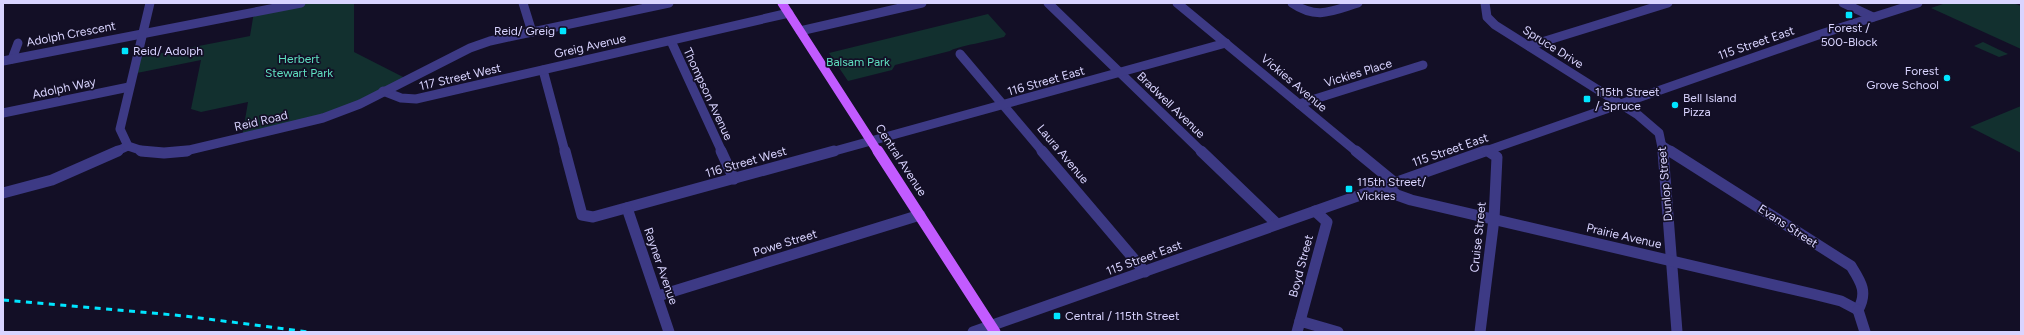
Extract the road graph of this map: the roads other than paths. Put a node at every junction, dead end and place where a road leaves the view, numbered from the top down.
1 (150, 3) edge
2 (301, 3) edge
3 (524, 3) edge
4 (669, 3) edge
5 (782, 3) edge
6 (922, 3) edge
7 (1048, 3) edge
8 (1177, 3) edge
9 (1292, 3) edge
10 (1358, 3) edge
11 (1485, 3) edge
12 (1668, 3) edge
13 (1843, 3) edge
14 (1918, 3) edge
15 (788, 14) junction
16 (1873, 17) junction
17 (800, 31) junction
18 (532, 32) junction
19 (144, 33) junction
20 (671, 41) junction
21 (18, 43) dead end
22 (1226, 43) junction
23 (1529, 46) junction
24 (960, 54) dead end
25 (8, 60) edge
26 (1423, 65) dead end
27 (543, 70) junction
28 (1120, 73) junction
29 (129, 87) junction
30 (383, 91) junction
31 (1620, 103) junction
32 (1299, 104) junction
33 (1004, 105) junction
34 (3, 113) edge
35 (872, 140) junction
36 (128, 146) junction
37 (1663, 146) junction
38 (1487, 150) junction
39 (734, 179) junction
40 (1391, 184) junction
41 (3, 193) edge
42 (627, 208) junction
43 (1315, 211) junction
44 (920, 215) junction
45 (1494, 219) junction
46 (1277, 224) junction
47 (1671, 261) junction
48 (1145, 272) junction
49 (658, 296) junction
50 (1858, 310) junction
51 (1299, 326) edge
52 (993, 329) edge
53 (669, 332) edge
54 (973, 332) edge
55 (1338, 332) edge
56 (1480, 332) edge
57 (1677, 332) edge
58 (1865, 332) edge

1 - 19 street
2 - 19 street, Adolph Crescent
3 - 18 street
4 - 18 street, Reid Road
5 - 15 main road, Central Avenue
6 - 17 street
7 - 28 street, Bradwell Avenue
8 - 22 street, Vickies Avenue
9 - 10 street
11 - 23 street, Spruce Drive
12 - 23 street
13 - 16 street
14 - 16 street, 115 Street East
15 - 17 main road, Central Avenue
15 - 20 street, Greig Avenue
16 - 31 street, 115 Street East
17 - 35 main road, Central Avenue
18 - 30 street, Reid Road
19 - 25 street, Adolph Crescent
19 - 29 street
20 - 27 street, Greig Avenue
20 - 39 street, Thompson Avenue
21 - 25 street
22 - 28 street, 116 Street East
22 - 32 street, Vickies Avenue
23 - 31 street, Spruce Drive
24 - 33 street, Laura Avenue
26 - 32 street, Vickies Place
27 - 30 street, 117 Street West
27 - 42 street, Greig Avenue
28 - 33 street, 116 Street East
28 - 46 street, Bradwell Avenue
29 - 34 street, Adolph Way
29 - 36 street
30 - 36 street, Reid Road
31 - 37 street, Dunlop Street
31 - 38 street, 115 Street East
32 - 40 street, Vickies Avenue
33 - 35 street, 116 Street East
33 - 48 street, Laura Avenue
35 - 39 street, 116 Street West
35 - 44 main road, Central Avenue
36 - 41 street
37 - 47 street, Dunlop Street
37 - 50 street, Evans Street
38 - 40 street, 115 Street East
38 - 45 street, Cruise Street
39 - 42 street, 116 Street West
40 - 43 street, 115 Street East
40 - 45 street, Prairie Avenue
42 - 49 street, Rayner Avenue
43 - 46 street, 115 Street East
43 - 51 street, Boyd Street
44 - 49 street, Powe Street
44 - 52 main road, Central Avenue
45 - 47 street, Prairie Avenue
45 - 56 street, Cruise Street
46 - 48 street, 115 Street East
47 - 50 street, Prairie Avenue
47 - 57 street, Dunlop Street
48 - 52 street, 115 Street East
49 - 53 street, Rayner Avenue
50 - 58 street
51 - 55 street
52 - 54 street, 115 Street East

